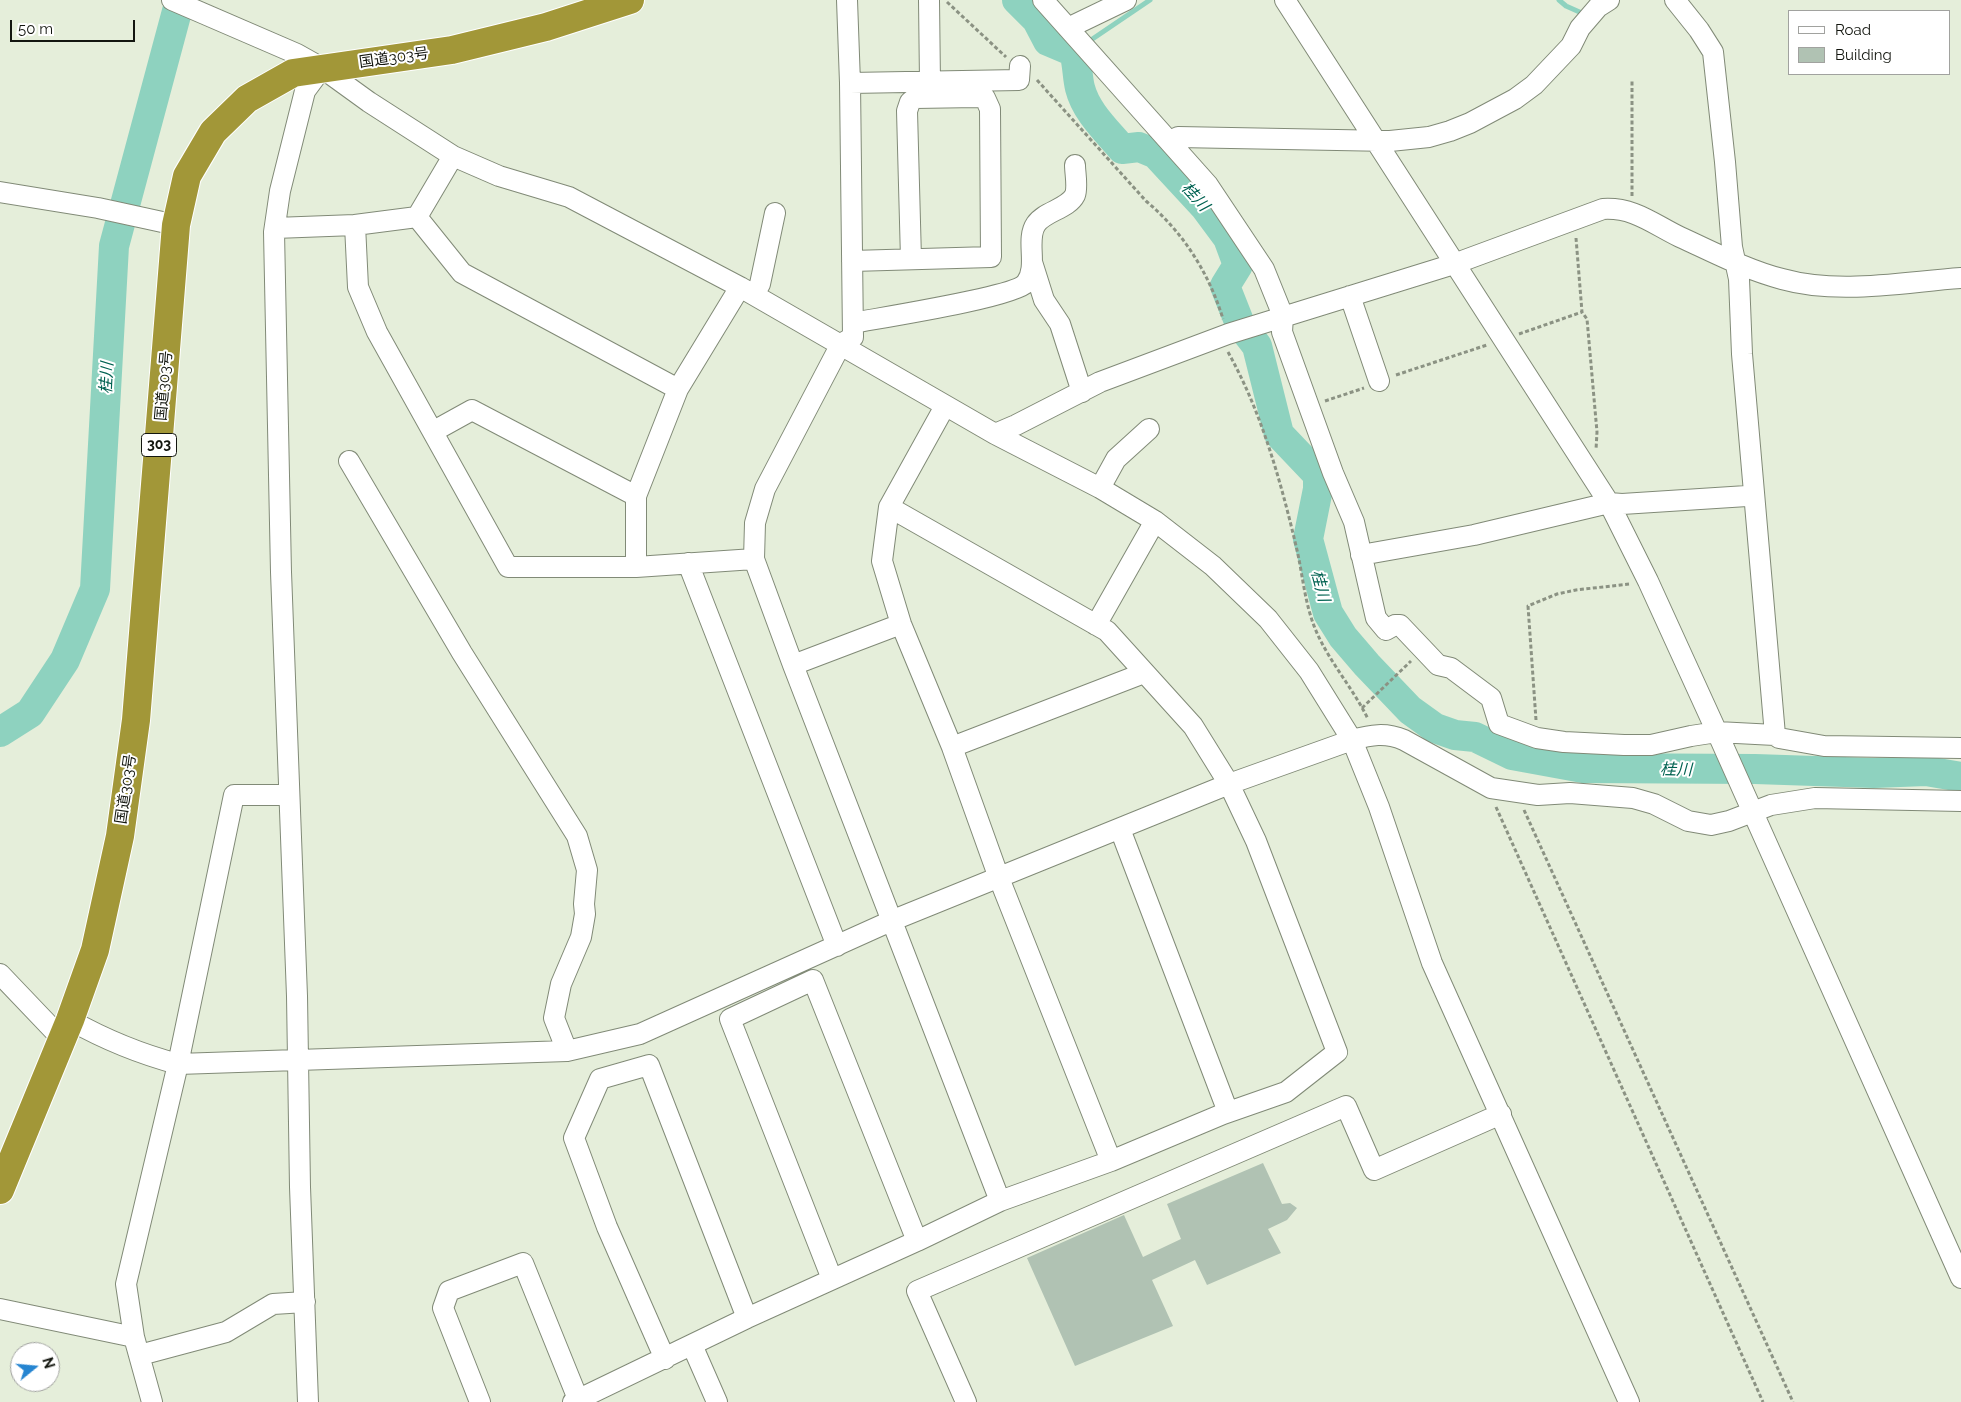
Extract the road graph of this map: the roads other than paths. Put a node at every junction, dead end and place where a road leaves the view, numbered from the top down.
1 (172, 0) edge
2 (630, 0) edge
3 (847, 0) edge
4 (929, 0) edge
5 (1043, 0) edge
6 (1126, 0) edge
7 (1284, 0) edge
8 (1609, 0) edge
9 (1675, 0) edge
10 (1068, 28) junction
11 (1020, 66) road end
12 (322, 68) junction
13 (930, 82) junction
14 (850, 84) junction
15 (1376, 141) junction
16 (1170, 142) junction
17 (452, 156) junction
18 (1075, 165) dead end
19 (0, 192) edge
20 (775, 213) dead end
21 (417, 217) junction
22 (176, 224) junction
23 (355, 225) junction
24 (275, 228) junction
25 (911, 259) junction
26 (852, 261) junction
27 (1032, 262) junction
28 (1735, 262) junction
29 (1454, 264) junction
30 (1961, 278) edge
31 (747, 291) junction
32 (1350, 296) junction
33 (1280, 317) junction
34 (853, 323) junction
35 (841, 344) junction
36 (1379, 381) road end
37 (678, 389) junction
38 (1082, 392) junction
39 (945, 406) junction
40 (1149, 429) dead end
41 (434, 431) junction
42 (995, 434) junction
43 (349, 460) dead end
44 (1100, 488) junction
45 (636, 496) junction
46 (1747, 496) dead end
47 (1609, 503) junction
48 (889, 508) junction
49 (1155, 521) junction
50 (1361, 555) junction
51 (754, 559) junction
52 (688, 563) junction
53 (636, 567) junction
54 (901, 624) junction
55 (1096, 626) junction
56 (793, 665) junction
57 (1144, 673) junction
58 (1775, 735) junction
59 (1719, 737) junction
60 (1352, 740) junction
61 (952, 746) junction
62 (1961, 748) edge
63 (1229, 784) junction
64 (288, 795) junction
65 (1961, 801) edge
66 (1752, 812) junction
67 (1120, 829) junction
68 (999, 878) junction
69 (891, 921) junction
70 (837, 946) junction
71 (0, 974) edge
72 (66, 1029) junction
73 (567, 1051) junction
74 (298, 1061) junction
75 (178, 1064) junction
76 (1228, 1112) junction
77 (1501, 1114) junction
78 (1111, 1161) junction
79 (0, 1190) edge
80 (1000, 1201) junction
81 (917, 1241) junction
82 (1961, 1278) edge
83 (832, 1279) junction
84 (305, 1302) junction
85 (0, 1309) edge
86 (747, 1318) junction
87 (692, 1345) junction
88 (137, 1346) junction
89 (665, 1359) junction
90 (578, 1400) edge
91 (152, 1402) edge
92 (308, 1402) edge
93 (480, 1402) edge
94 (718, 1402) edge
95 (966, 1402) edge
96 (1629, 1402) edge

1 - 12 street
2 - 12 highway, 国道303号 / 303
3 - 14 street
4 - 13 street
5 - 10 street
6 - 10 street
7 - 15 street
8 - 15 street
9 - 28 street
10 - 16 street
11 - 13 street
12 - 17 street
12 - 22 highway, 国道303号 / 303
12 - 24 street
13 - 14 street
14 - 26 street
15 - 16 street
15 - 29 street
16 - 33 street
17 - 21 street
17 - 31 street
18 - 27 street
19 - 22 street
20 - 31 street
21 - 23 street
21 - 37 street
22 - 72 highway, 国道303号 / 303
23 - 24 street
23 - 41 street
24 - 64 street
25 - 25 street
25 - 26 street
26 - 34 street
27 - 34 street
27 - 38 street
28 - 29 street
28 - 30 street
28 - 58 street
29 - 32 street
29 - 47 street
31 - 35 street
31 - 37 street
32 - 33 street
32 - 36 street
33 - 38 street
33 - 50 street
34 - 35 street
35 - 39 street
35 - 51 street
37 - 45 street
38 - 42 street
39 - 42 street
39 - 48 street
40 - 44 street
41 - 45 street
41 - 53 street
42 - 44 street
43 - 73 street
44 - 49 street
45 - 53 street
46 - 47 street
47 - 50 street
47 - 59 street
48 - 54 street
48 - 55 street
49 - 55 street
49 - 60 street
50 - 59 street
51 - 52 street
51 - 56 street
52 - 53 street
52 - 70 street
54 - 56 street
54 - 61 street
55 - 57 street
56 - 69 street
57 - 61 street
57 - 63 street
58 - 59 street
58 - 62 street
59 - 66 street
60 - 63 street
60 - 66 street
60 - 77 street
61 - 68 street
63 - 67 street
63 - 76 street
64 - 74 street
64 - 75 street
65 - 66 street
66 - 82 street
67 - 68 street
67 - 76 street
68 - 69 street
68 - 78 street
69 - 70 street
69 - 80 street
70 - 73 street
71 - 72 street
72 - 75 street
72 - 79 highway, 国道303号 / 303
73 - 74 street
74 - 75 street
74 - 84 street
75 - 88 street
76 - 78 street
77 - 95 street
77 - 96 street
78 - 80 street
80 - 81 street
81 - 83 street
81 - 83 street
83 - 86 street
84 - 88 street
84 - 92 street
85 - 88 street
86 - 87 street
86 - 89 street
87 - 89 street
87 - 94 street
88 - 91 street
89 - 90 street
90 - 93 street

